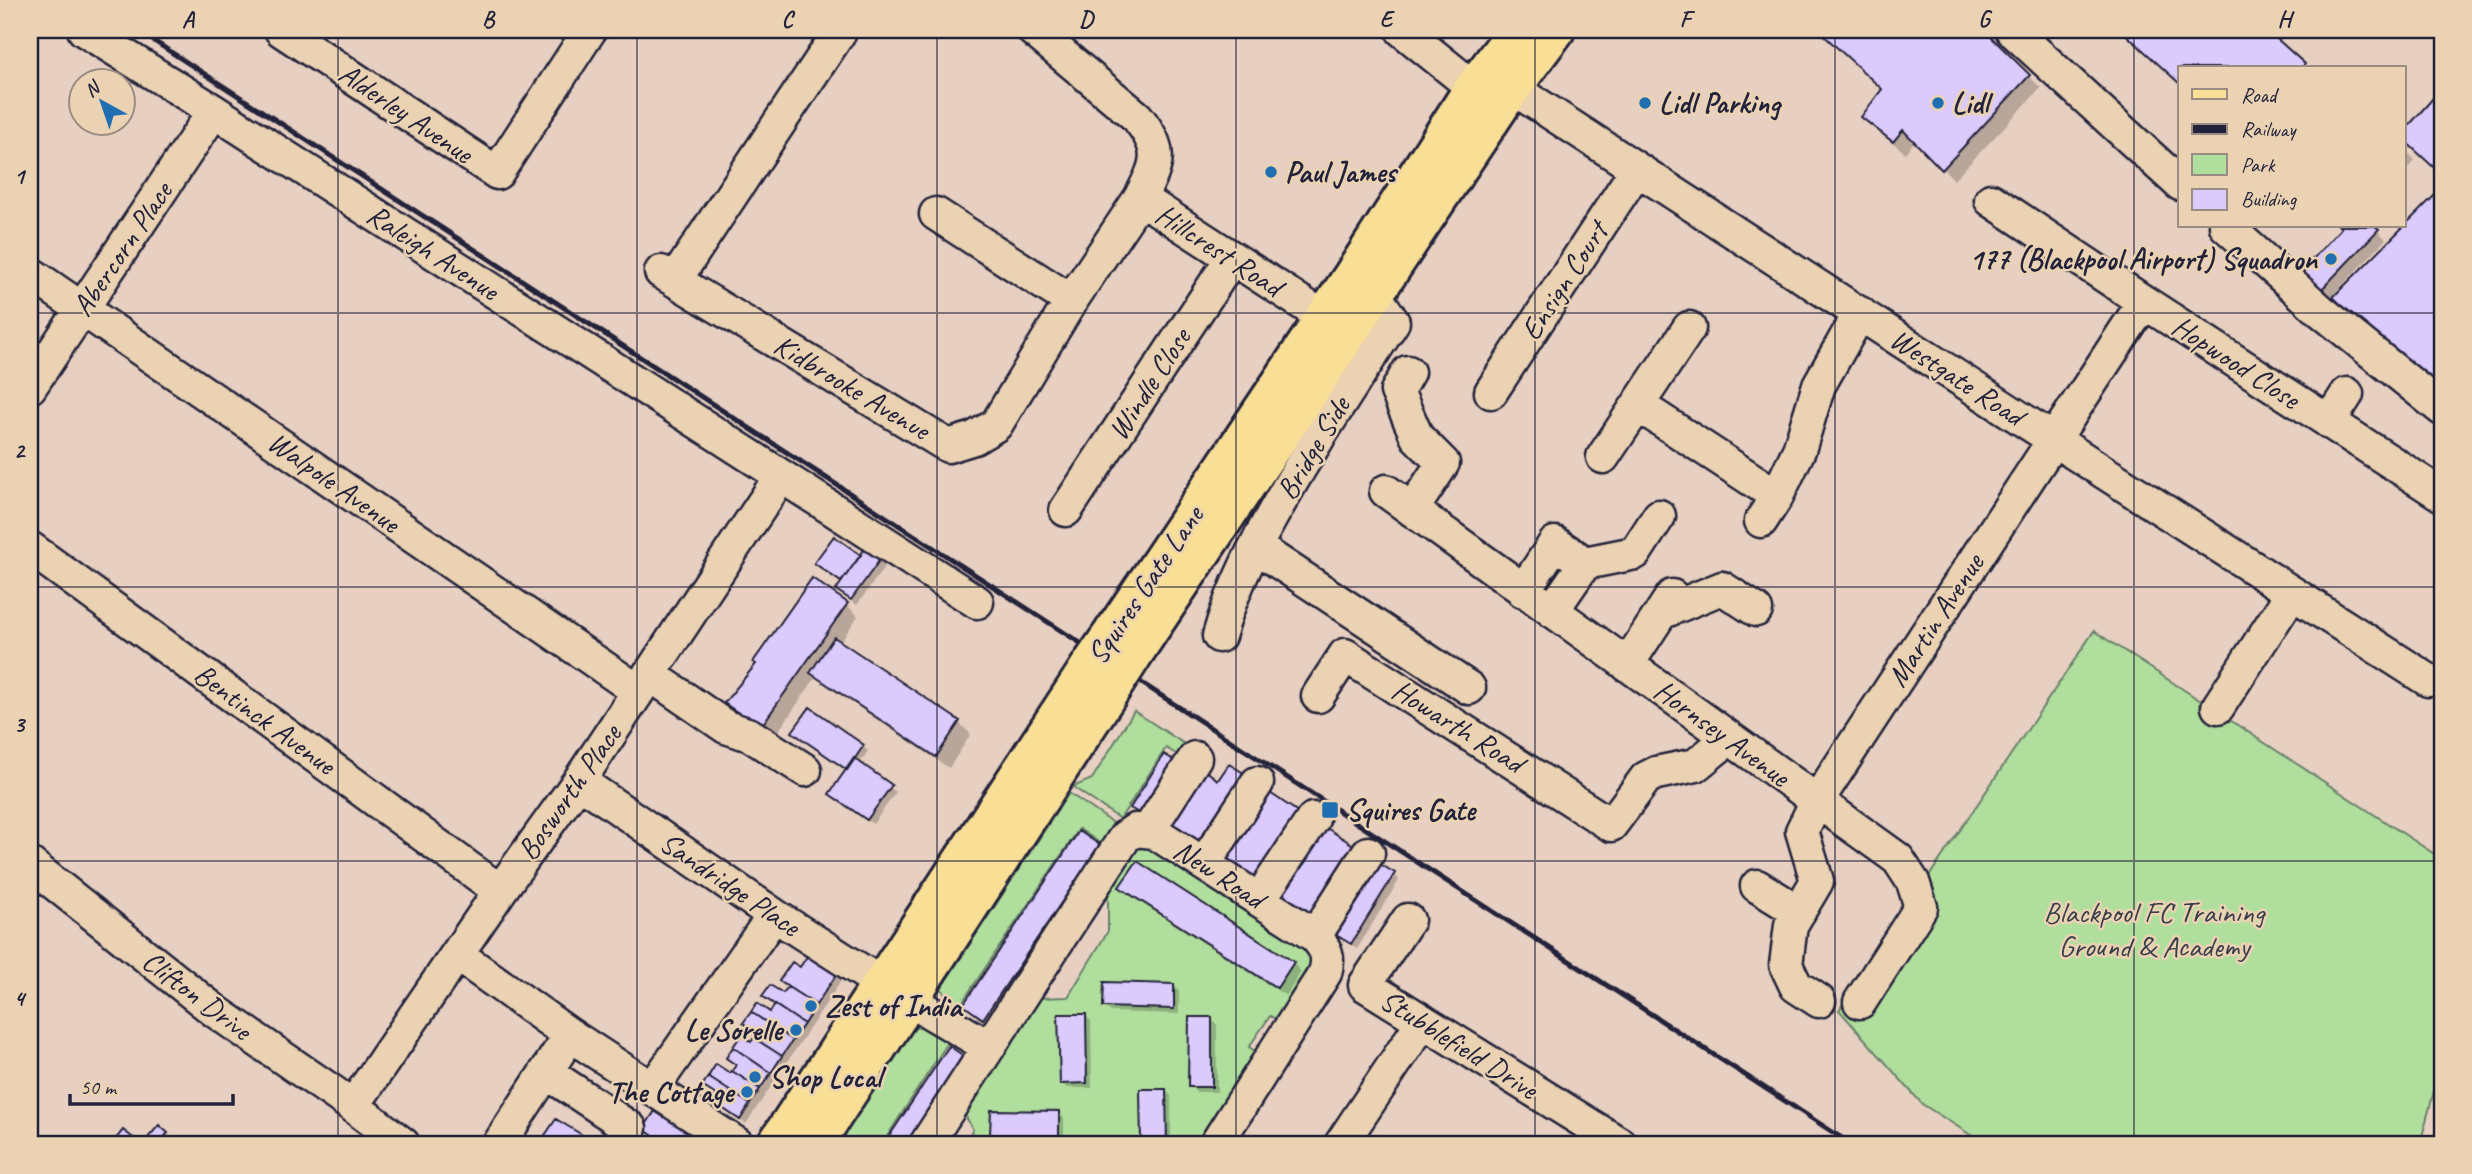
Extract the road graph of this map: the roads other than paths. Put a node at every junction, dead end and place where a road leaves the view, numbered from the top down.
1 (84, 30) edge
2 (281, 30) edge
3 (590, 30) edge
4 (841, 30) edge
5 (1033, 30) edge
6 (1402, 30) edge
7 (1518, 30) edge
8 (1555, 30) edge
9 (2012, 30) edge
10 (1493, 88) junction
11 (214, 111) junction
12 (1637, 169) junction
13 (2178, 182) edge
14 (1140, 198) junction
15 (1991, 200) dead end
16 (936, 215) dead end
17 (2239, 230) edge
18 (1231, 258) junction
19 (30, 273) edge
20 (1363, 286) junction
21 (1071, 301) junction
22 (2144, 302) junction
23 (81, 309) junction
24 (1860, 313) junction
25 (1336, 326) junction
26 (1689, 328) dead end
27 (1408, 372) dead end
28 (30, 387) edge
29 (1491, 392) dead end
30 (2347, 394) dead end
31 (1638, 405) junction
32 (2442, 409) edge
33 (2329, 422) junction
34 (2054, 440) junction
35 (1603, 457) dead end
36 (781, 477) junction
37 (1386, 491) dead end
38 (2442, 495) edge
39 (1066, 510) dead end
40 (1412, 510) junction
41 (1659, 516) dead end
42 (1256, 547) junction
43 (30, 548) edge
44 (1585, 563) junction
45 (1523, 591) junction
46 (2292, 593) junction
47 (977, 602) dead end
48 (1756, 610) dead end
49 (1552, 611) junction
50 (1219, 636) dead end
51 (1627, 665) junction
52 (2428, 680) dead end
53 (643, 683) junction
54 (1469, 688) dead end
55 (1318, 696) dead end
56 (2218, 708) dead end
57 (1729, 738) junction
58 (1195, 758) dead end
59 (805, 770) dead end
60 (579, 781) junction
61 (1257, 783) dead end
62 (1817, 801) junction
63 (1313, 819) dead end
64 (1148, 831) junction
65 (1368, 853) dead end
66 (30, 864) edge
67 (1204, 864) junction
68 (1757, 886) dead end
69 (500, 891) junction
70 (1259, 900) junction
71 (1799, 912) junction
72 (774, 915) junction
73 (1408, 920) dead end
74 (1315, 936) junction
75 (458, 955) junction
76 (895, 992) junction
77 (1819, 1001) dead end
78 (1860, 1002) dead end
79 (1423, 1021) junction
80 (570, 1035) junction
81 (989, 1047) junction
82 (546, 1072) junction
83 (653, 1088) junction
84 (354, 1106) junction
85 (630, 1128) dead end
86 (1577, 1133) edge
87 (403, 1144) edge
88 (499, 1144) edge
89 (737, 1144) edge
90 (777, 1144) edge
91 (814, 1144) edge
92 (926, 1144) edge
93 (1216, 1144) edge
94 (1341, 1144) edge
95 (1620, 1144) edge

1 - 11 street, Raleigh Avenue
2 - 3 street, Alderley Avenue
4 - 21 street, Kidbrooke Avenue
5 - 14 street, Hillcrest Road
6 - 10 street, Westgate Road
7 - 10 main road, Squires Gate Lane
8 - 10 main road, Squires Gate Lane
9 - 13 street
10 - 12 street, Westgate Road
10 - 20 main road, Squires Gate Lane
11 - 23 street, Abercorn Place
11 - 36 street, Raleigh Avenue
12 - 24 street, Westgate Road
12 - 29 street, Ensign Court
14 - 18 street, Hillcrest Road
14 - 21 street, Kidbrooke Avenue
15 - 22 street, Hopwood Close
16 - 21 street
17 - 32 street
18 - 25 street, Hillcrest Road
18 - 39 street, Windle Close
19 - 23 street, Walpole Avenue
20 - 25 main road, Squires Gate Lane
20 - 42 street, Bridge Side
22 - 33 street, Hopwood Close
22 - 34 street, Hopwood Close
23 - 28 street, Abercorn Place
23 - 53 street, Walpole Avenue
24 - 31 street
24 - 34 street, Westgate Road
25 - 76 main road, Squires Gate Lane, bridge
26 - 31 street
27 - 40 street
30 - 33 street, Hopwood Close
31 - 35 street
33 - 38 street, Hopwood Close
34 - 46 street, Westgate Road
34 - 62 street, Martin Avenue
36 - 47 street, Raleigh Avenue
36 - 53 street, Bosworth Place
37 - 40 street, Hornsey Avenue
40 - 45 street, Hornsey Avenue
41 - 44 street
42 - 50 street, Bridge Side
42 - 54 street
43 - 69 street, Bentinck Avenue
44 - 45 street
44 - 49 street
45 - 49 street, Hornsey Avenue
46 - 52 street, Westgate Road
46 - 56 street
48 - 51 street, Hornsey Avenue
49 - 51 street, Hornsey Avenue
51 - 57 street, Hornsey Avenue
53 - 59 street, Walpole Avenue
53 - 60 street, Bosworth Place
55 - 57 street, Howarth Road
57 - 62 street, Hornsey Avenue
58 - 64 street
60 - 69 street, Bosworth Place
60 - 72 street, Sandridge Place
61 - 67 street
62 - 71 street, Martin Avenue
62 - 78 street, Hornsey Avenue
63 - 70 street
64 - 67 street, New Road
64 - 81 street, New Road
65 - 74 street
66 - 84 street, Clifton Drive
67 - 70 street, New Road
68 - 71 street
69 - 75 street, Bosworth Place
70 - 74 street, New Road
71 - 77 street, Martin Avenue
72 - 76 street, Sandridge Place
72 - 83 street
73 - 79 street, Stubblefield Drive
74 - 93 street
75 - 80 street
75 - 84 street, Bosworth Place
76 - 81 street
76 - 90 main road, Squires Gate Lane
76 - 91 main road, Squires Gate Lane
79 - 86 street, Stubblefield Drive
79 - 94 street
80 - 82 street
80 - 83 street
81 - 92 street, New Road
82 - 85 street
82 - 88 street
83 - 89 street
84 - 87 street, Clifton Drive
86 - 95 street, Stubblefield Drive

